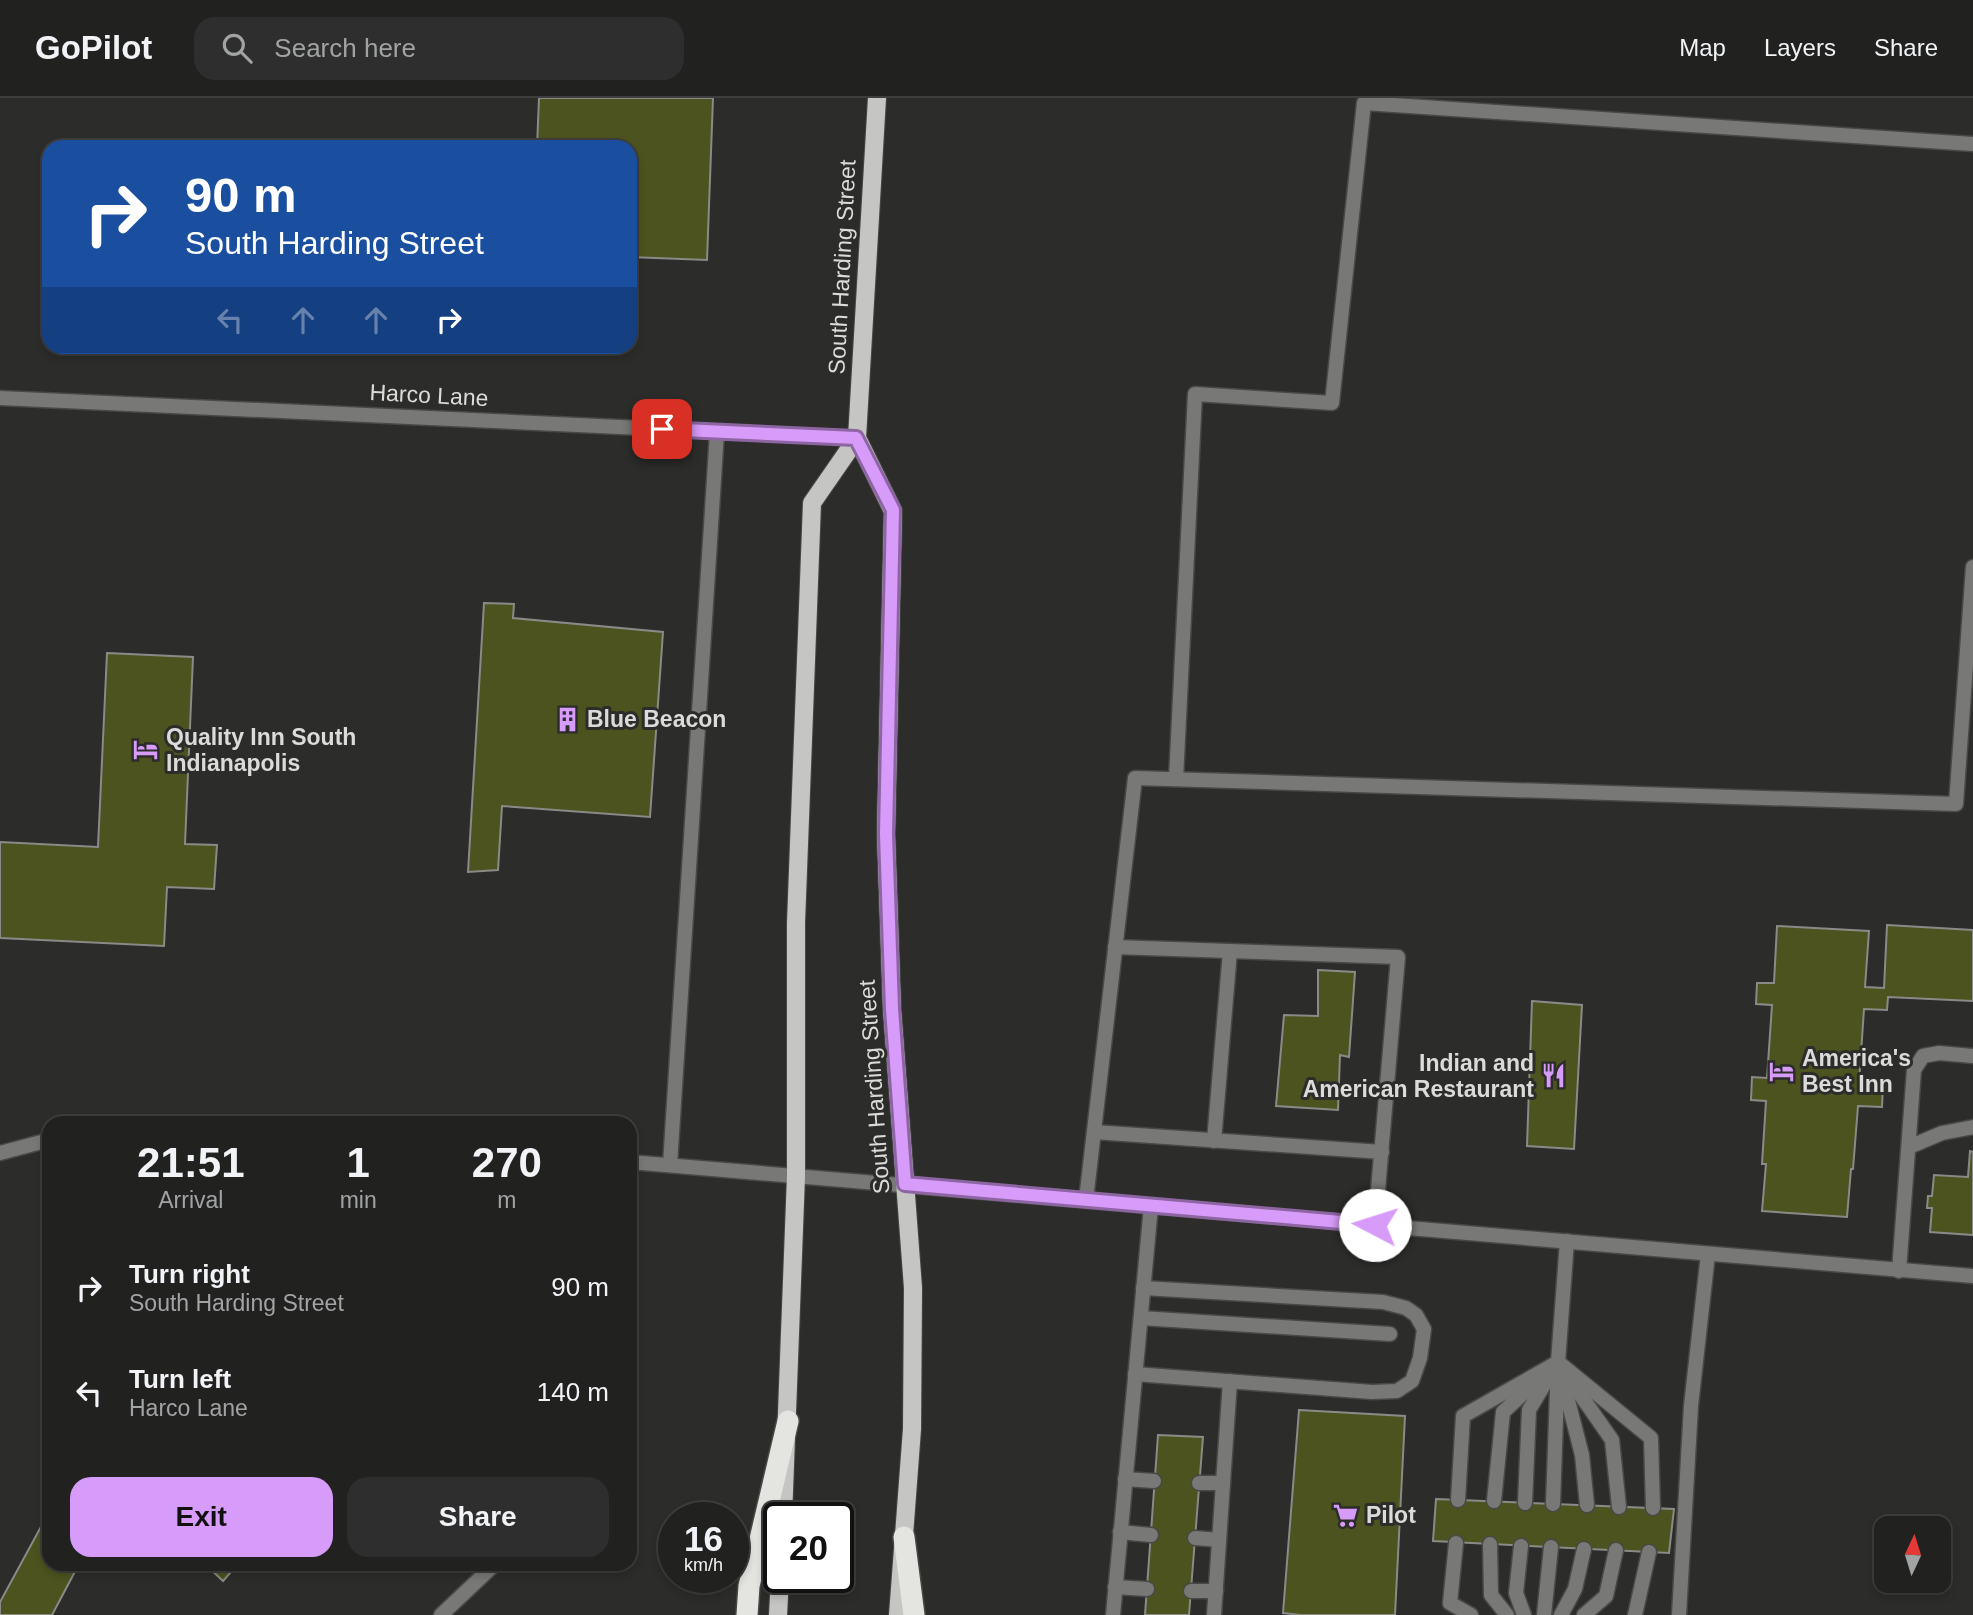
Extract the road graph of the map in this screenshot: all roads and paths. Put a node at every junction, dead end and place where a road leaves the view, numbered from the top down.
1 (877, 98) edge
2 (1973, 144) edge
3 (0, 398) edge
4 (717, 432) junction
5 (856, 438) junction
6 (1973, 567) edge
7 (1176, 779) junction
8 (1115, 947) junction
9 (1230, 951) junction
10 (1973, 1056) edge
11 (1973, 1127) edge
12 (1094, 1132) junction
13 (1213, 1141) junction
14 (42, 1142) edge
15 (1909, 1147) junction
16 (1382, 1152) junction
17 (0, 1153) edge
18 (637, 1163) edge
19 (670, 1165) junction
20 (796, 1176) junction
21 (905, 1184) junction
22 (1086, 1200) junction
23 (1151, 1206) junction
24 (1375, 1225) junction
25 (1567, 1241) junction
26 (1708, 1254) junction
27 (1899, 1271) junction
28 (1973, 1276) edge
29 (1143, 1288) junction
30 (1140, 1318) junction
31 (1390, 1334) dead end
32 (1558, 1362) junction
33 (1135, 1374) junction
34 (1230, 1381) junction
35 (788, 1421) junction
36 (1125, 1479) junction
37 (1154, 1481) dead end
38 (1199, 1483) dead end
39 (1223, 1483) junction
40 (1458, 1500) dead end
41 (784, 1502) edge
42 (1494, 1502) dead end
43 (1525, 1503) dead end
44 (1553, 1504) dead end
45 (1587, 1505) dead end
46 (1619, 1507) dead end
47 (1653, 1508) dead end
48 (1121, 1532) junction
49 (1151, 1535) dead end
50 (904, 1537) junction
51 (1195, 1538) dead end
52 (1219, 1539) junction
53 (1455, 1543) dead end
54 (1490, 1544) dead end
55 (1521, 1546) dead end
56 (1551, 1547) dead end
57 (1584, 1549) dead end
58 (1616, 1550) dead end
59 (1649, 1552) dead end
60 (488, 1571) edge
61 (1115, 1587) junction
62 (1147, 1589) dead end
63 (1191, 1591) dead end
64 (1216, 1591) junction
65 (779, 1593) edge
66 (441, 1615) edge
67 (747, 1615) edge
68 (778, 1615) edge
69 (898, 1615) edge
70 (914, 1615) edge
71 (1113, 1615) edge
72 (1214, 1615) edge
73 (1471, 1615) edge
74 (1507, 1615) edge
75 (1524, 1615) edge
76 (1544, 1615) edge
77 (1561, 1615) edge
78 (1584, 1615) edge
79 (1635, 1615) edge
80 (1679, 1615) edge

1 - 5 main road, South Harding Street
2 - 7 street
3 - 4 street, Harco Lane
4 - 5 street, Harco Lane
4 - 19 street
5 - 20 main road
5 - 21 main road, South Harding Street
6 - 7 street
7 - 8 street
8 - 9 street
8 - 12 street
9 - 13 street
9 - 16 street
10 - 15 street
11 - 15 street
12 - 13 street
12 - 22 street
13 - 16 street
14 - 17 street
15 - 27 street
16 - 24 street
18 - 19 street
19 - 20 street
20 - 21 street
20 - 35 main road
21 - 22 street
21 - 50 main road, South Harding Street
22 - 23 street
23 - 24 street
23 - 29 street
24 - 25 street
25 - 26 street
25 - 32 street
26 - 27 street
26 - 80 street
27 - 28 street
29 - 30 street
29 - 34 street
30 - 31 street
30 - 33 street
32 - 40 street
32 - 42 street
32 - 43 street
32 - 44 street
32 - 45 street
32 - 46 street
32 - 47 street
33 - 34 street
33 - 36 street
34 - 39 street
35 - 41 main road
35 - 67 highway
36 - 37 street
36 - 48 street
38 - 39 street
39 - 52 street
48 - 49 street
48 - 61 street
50 - 69 main road, South Harding Street
50 - 70 highway
51 - 52 street
52 - 64 street
53 - 73 street
54 - 74 street
55 - 75 street
56 - 76 street
57 - 77 street
58 - 78 street
59 - 79 street
60 - 66 street
61 - 62 street
61 - 71 street
63 - 64 street
64 - 72 street
65 - 68 main road

